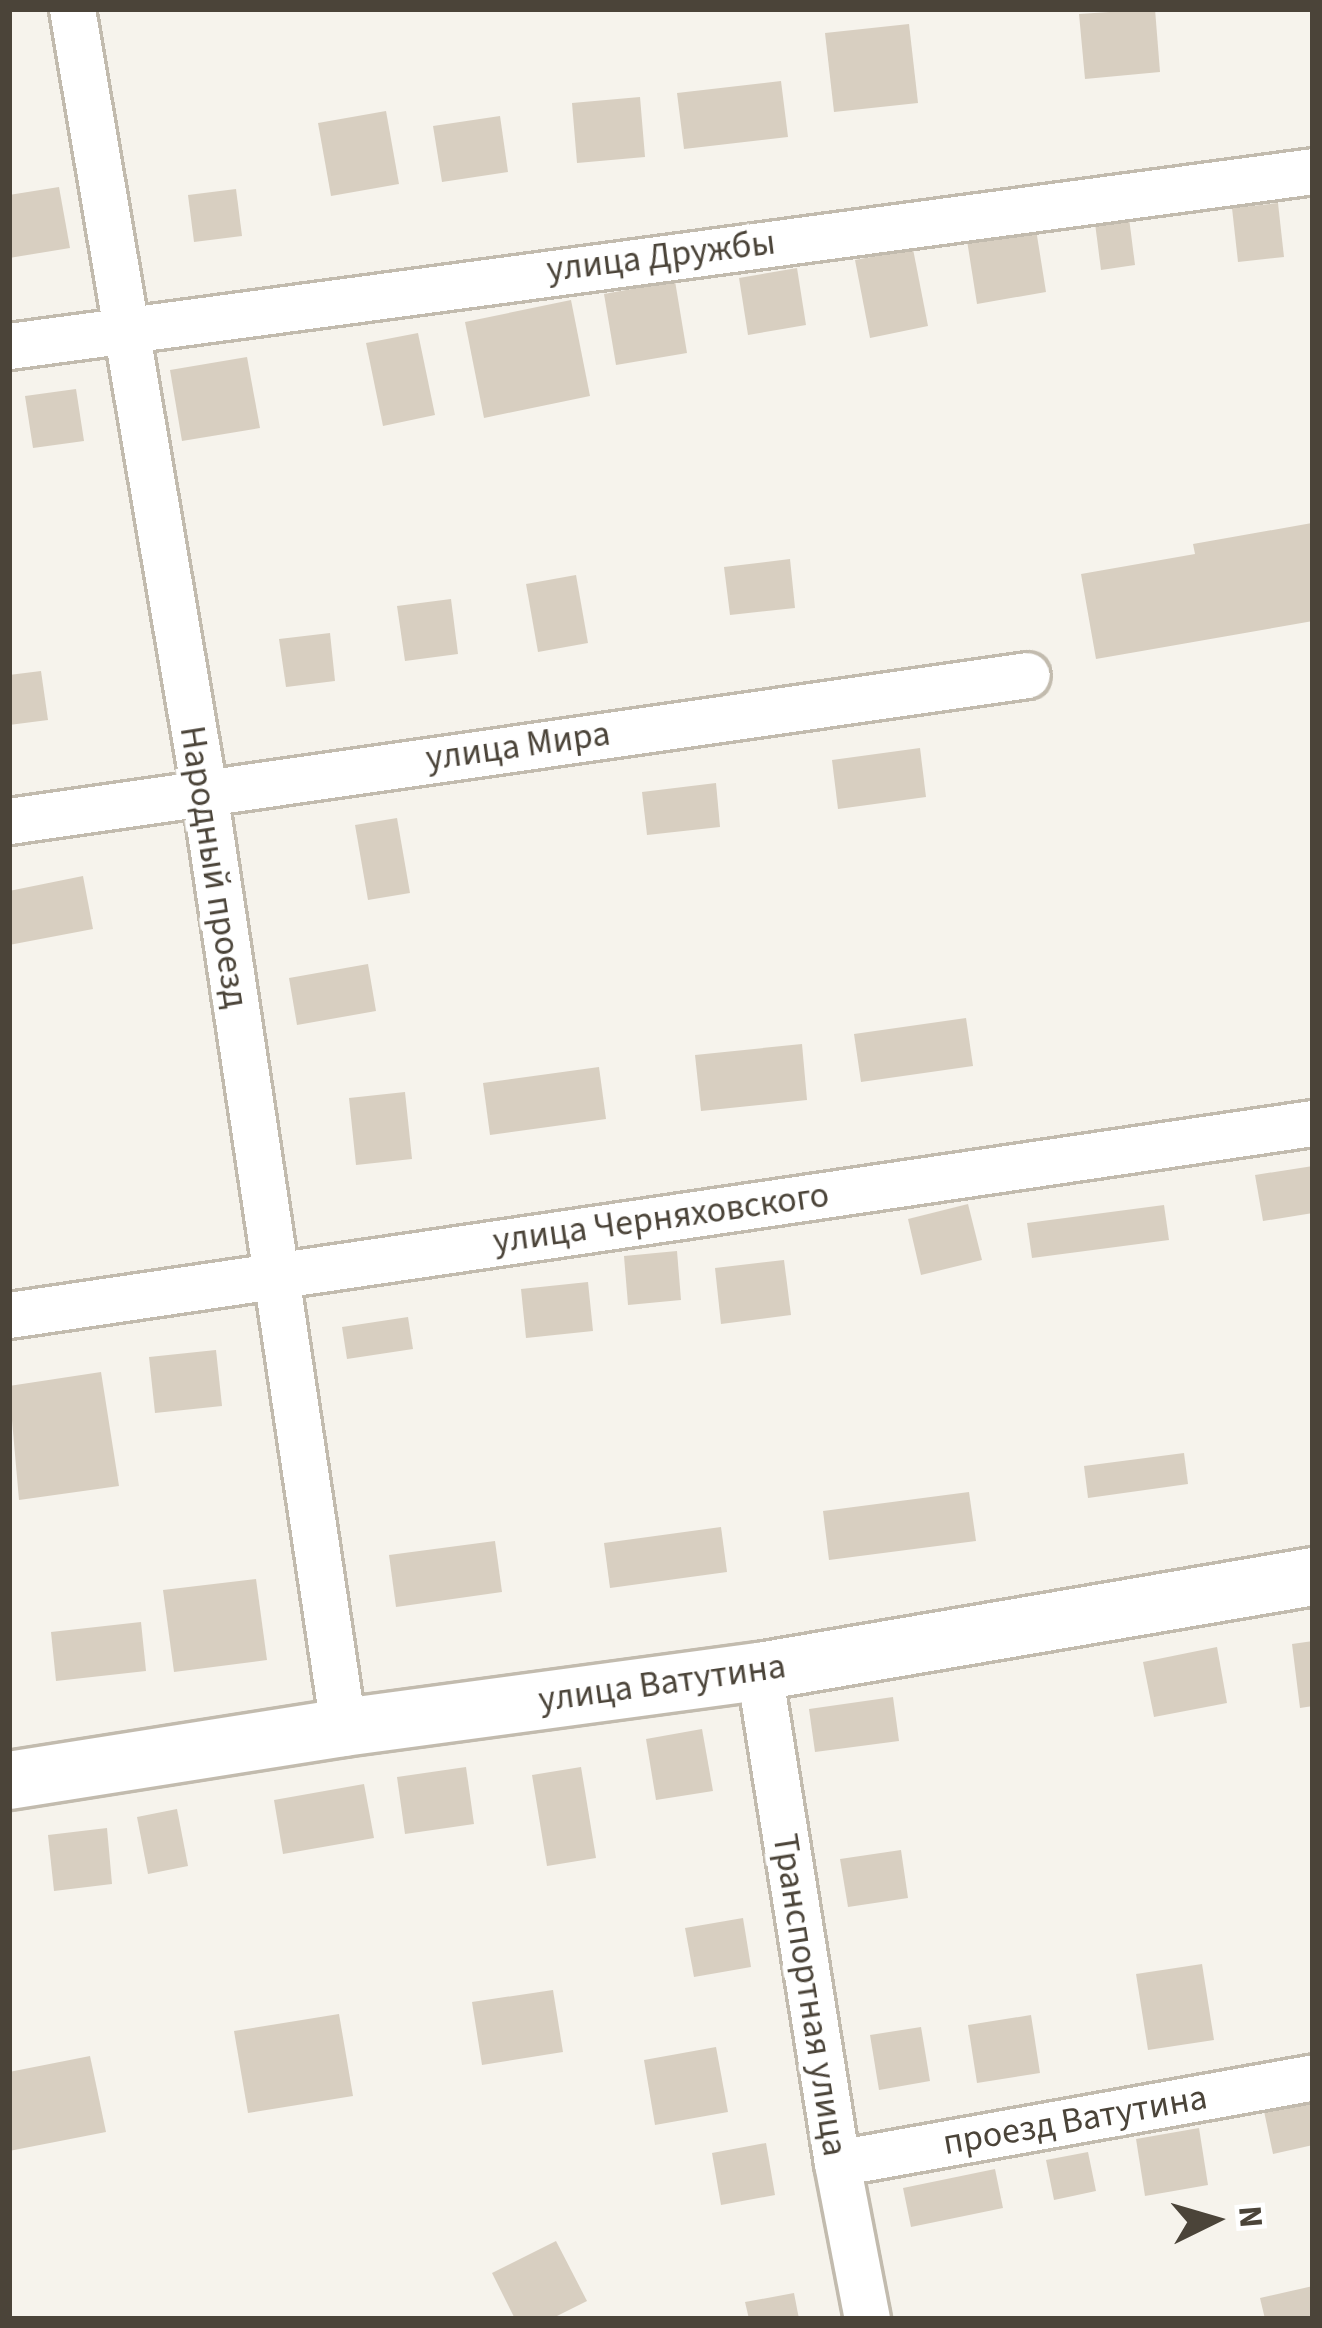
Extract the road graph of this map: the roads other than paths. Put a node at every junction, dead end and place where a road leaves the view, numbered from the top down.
1 (72, 9) edge
2 (1313, 171) edge
3 (123, 327) junction
4 (9, 346) edge
5 (1027, 674) dead end
6 (204, 791) junction
7 (9, 821) edge
8 (1313, 1123) edge
9 (276, 1274) junction
10 (9, 1315) edge
11 (1313, 1576) edge
12 (759, 1671) junction
13 (343, 1727) junction
14 (9, 1780) edge
15 (1313, 2077) edge
16 (836, 2163) junction
17 (867, 2319) edge

1 - 3 street, Народный проезд
2 - 3 street, улица Дружбы
3 - 4 street, улица Дружбы
3 - 6 street, Народный проезд
5 - 6 street, улица Мира
6 - 7 street, улица Мира
6 - 9 street, Народный проезд
8 - 9 street, улица Черняховского
9 - 10 street, улица Черняховского
9 - 13 street, Народный проезд
11 - 12 street, улица Ватутина
12 - 13 street, улица Ватутина
12 - 16 street, Транспортная улица
13 - 14 street, улица Ватутина
15 - 16 street, проезд Ватутина
16 - 17 street, Транспортная улица

